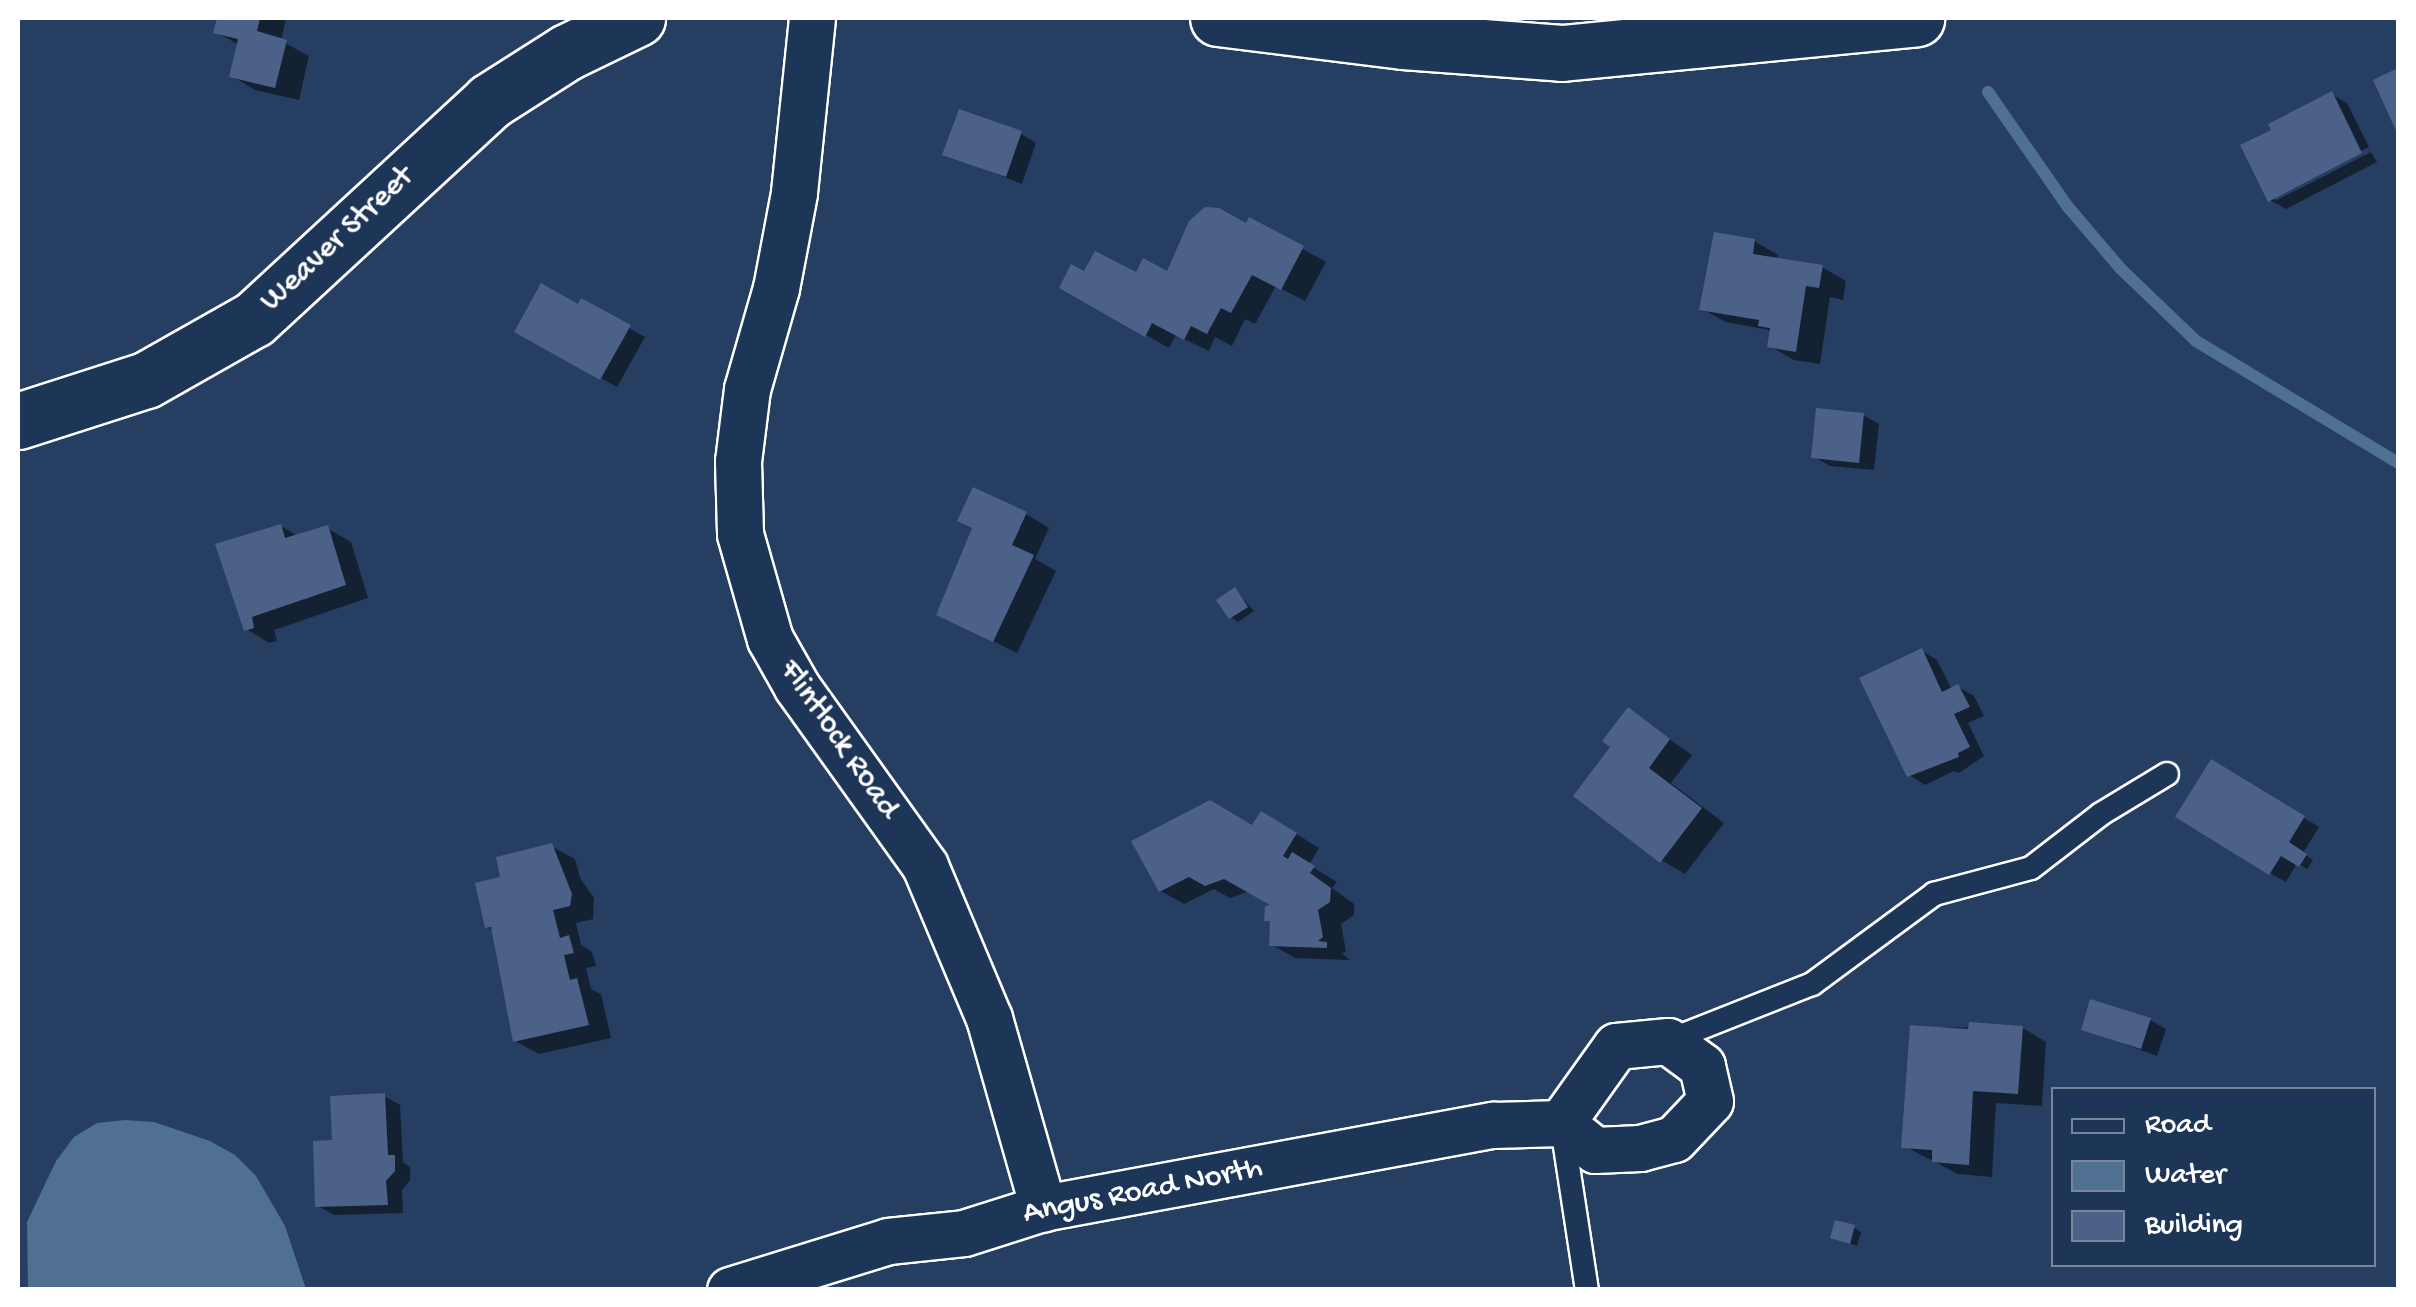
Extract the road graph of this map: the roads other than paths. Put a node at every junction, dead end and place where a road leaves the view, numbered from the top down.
1 (637, 18) edge
2 (812, 18) edge
3 (1218, 18) edge
4 (1916, 18) edge
5 (1649, 32) edge
6 (18, 421) edge
7 (2167, 774) dead end
8 (1668, 1041) junction
9 (1561, 1124) junction
10 (1043, 1208) junction
11 (730, 1290) edge
12 (1586, 1290) edge

1 - 6 street, Weaver Street
2 - 10 street, Flintlock Road
3 - 5 street
4 - 5 street
7 - 8 lane
8 - 9 street
8 - 9 street
9 - 10 street, Angus Road North
9 - 12 lane
10 - 11 street, Angus Road North

